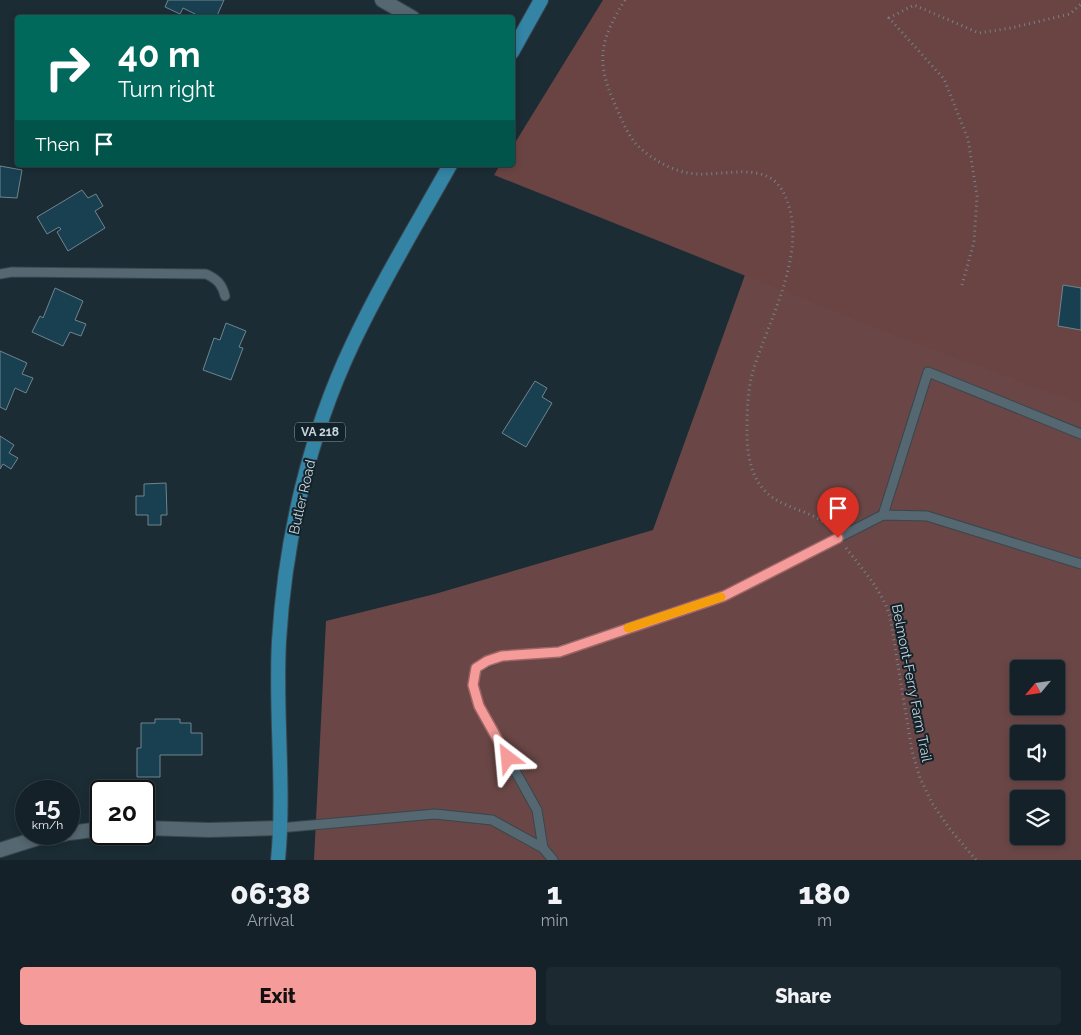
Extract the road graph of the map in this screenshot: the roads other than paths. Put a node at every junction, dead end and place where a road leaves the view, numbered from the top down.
1 (382, 0) edge
2 (541, 0) edge
3 (407, 15) edge
4 (515, 47) edge
5 (449, 167) edge
6 (0, 274) edge
7 (225, 296) dead end
8 (1081, 434) edge
9 (883, 515) junction
10 (1081, 564) edge
11 (155, 828) edge
12 (279, 828) junction
13 (16, 845) edge
14 (543, 848) junction
15 (0, 850) edge
16 (278, 860) edge
17 (553, 860) edge

1 - 3 street
2 - 4 main road
5 - 12 main road, Butler Road / VA 218
6 - 7 lane
8 - 9 lane
9 - 10 lane
9 - 14 lane
11 - 12 street
12 - 14 lane
12 - 16 main road, Butler Road / VA 218
13 - 15 street
14 - 17 lane

